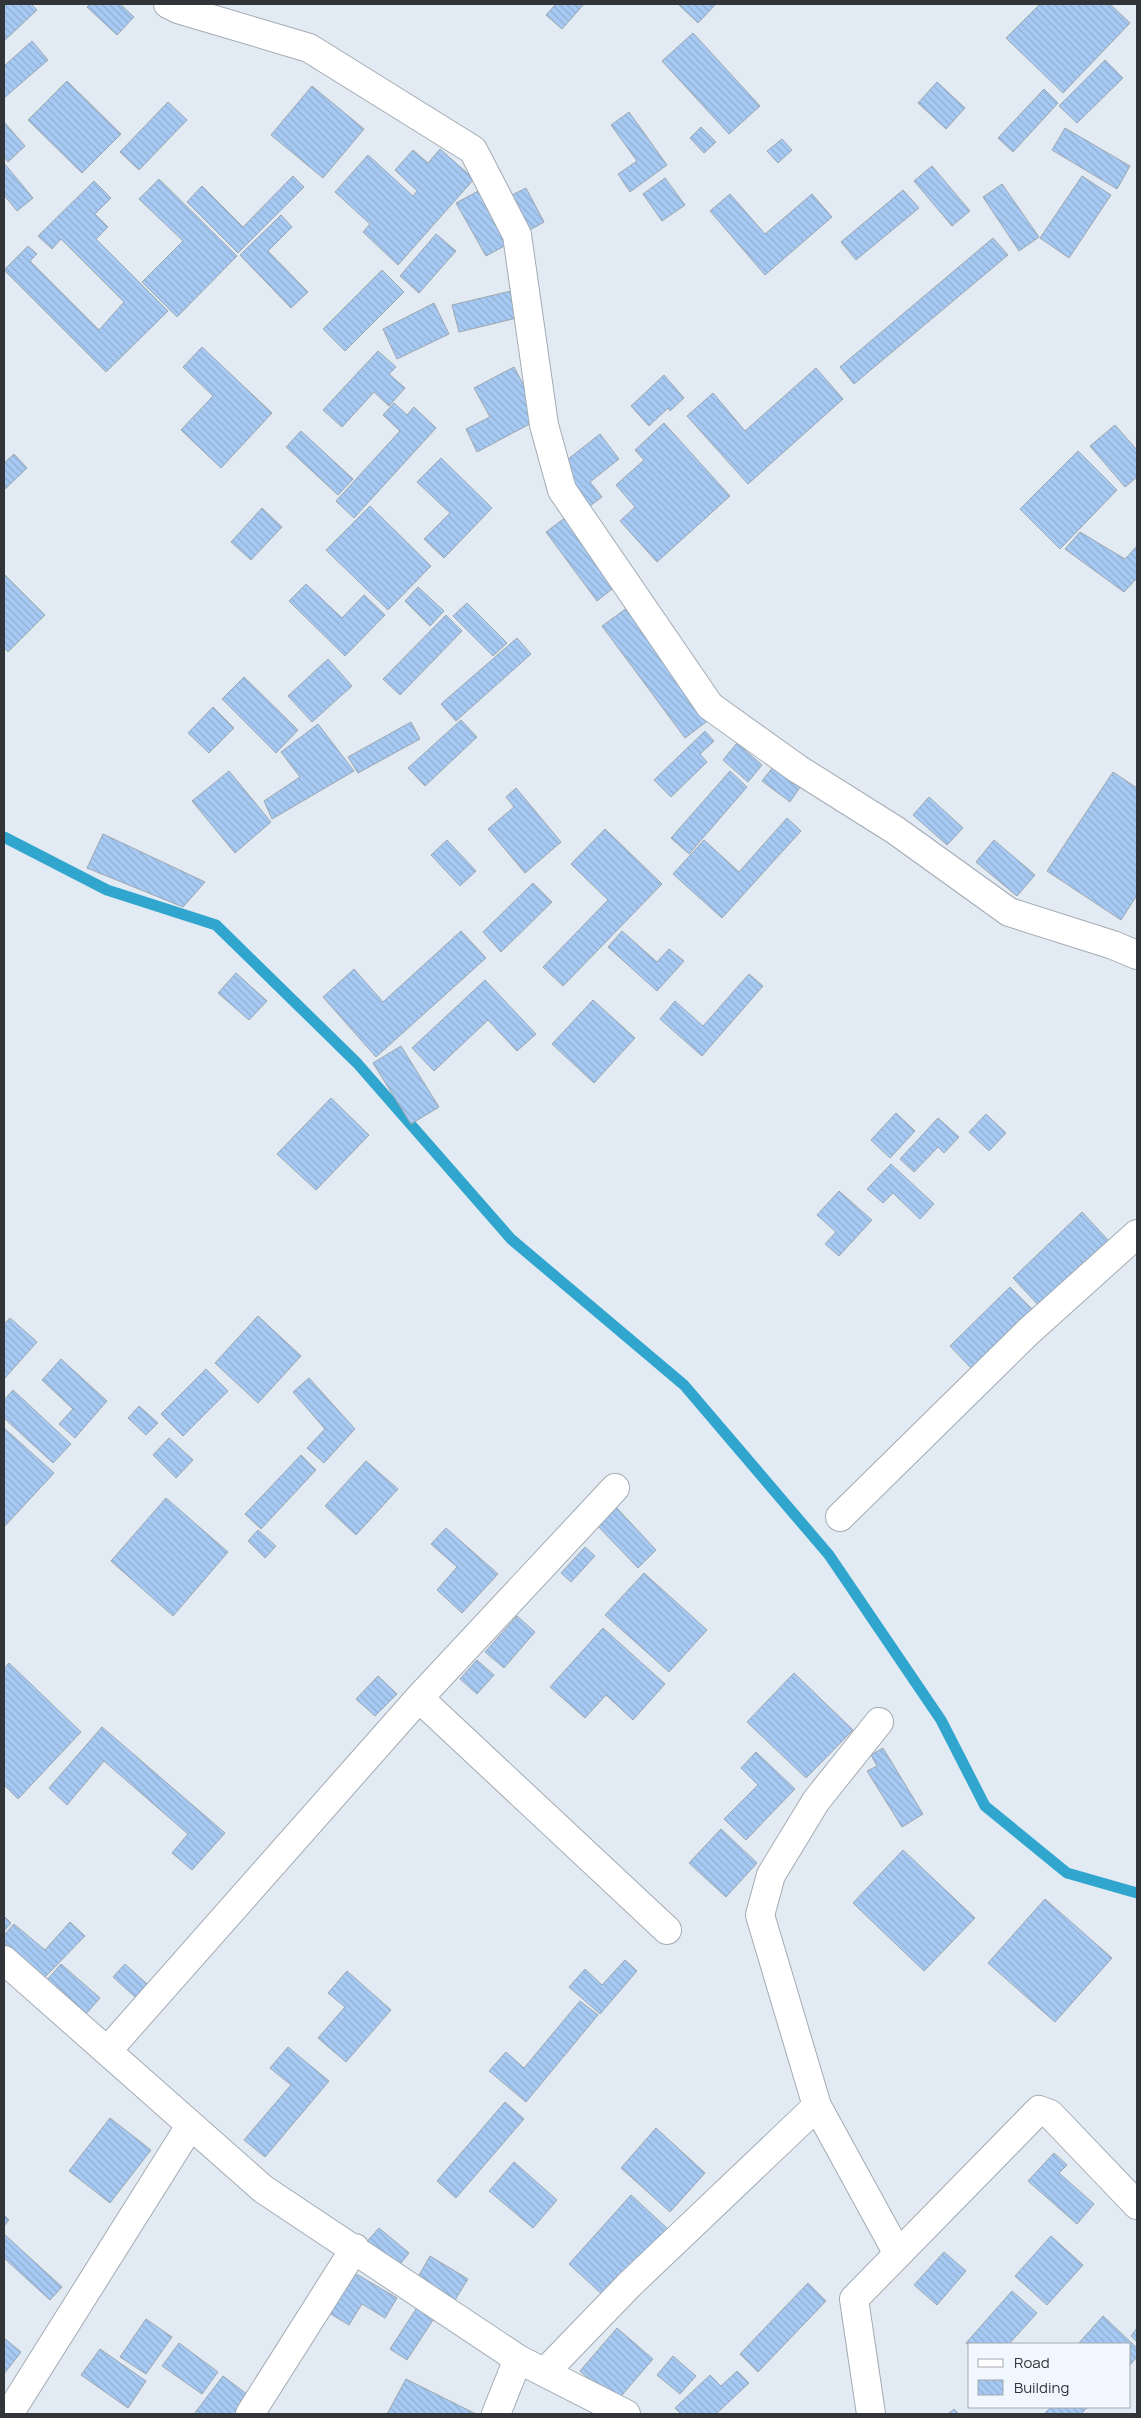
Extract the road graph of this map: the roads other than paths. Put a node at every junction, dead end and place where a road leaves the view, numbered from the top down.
1 (168, 4) edge
2 (1137, 955) edge
3 (1137, 1234) edge
4 (615, 1488) dead end
5 (840, 1517) dead end
6 (419, 1698) junction
7 (879, 1722) dead end
8 (667, 1930) dead end
9 (4, 1960) edge
10 (108, 2050) junction
11 (817, 2106) junction
12 (190, 2126) junction
13 (1137, 2205) edge
14 (355, 2248) junction
15 (898, 2254) junction
16 (518, 2359) junction
17 (545, 2372) junction
18 (9, 2414) edge
19 (250, 2414) edge
20 (496, 2414) edge
21 (626, 2414) edge
22 (871, 2414) edge

1 - 2 street
3 - 5 street
4 - 6 street
6 - 8 street
6 - 10 street
7 - 11 street
9 - 10 street
10 - 12 street
11 - 15 street
11 - 17 street
12 - 14 street
12 - 18 street
13 - 15 street
14 - 16 street
14 - 19 street
15 - 22 street
16 - 17 street
16 - 20 street
17 - 21 street

